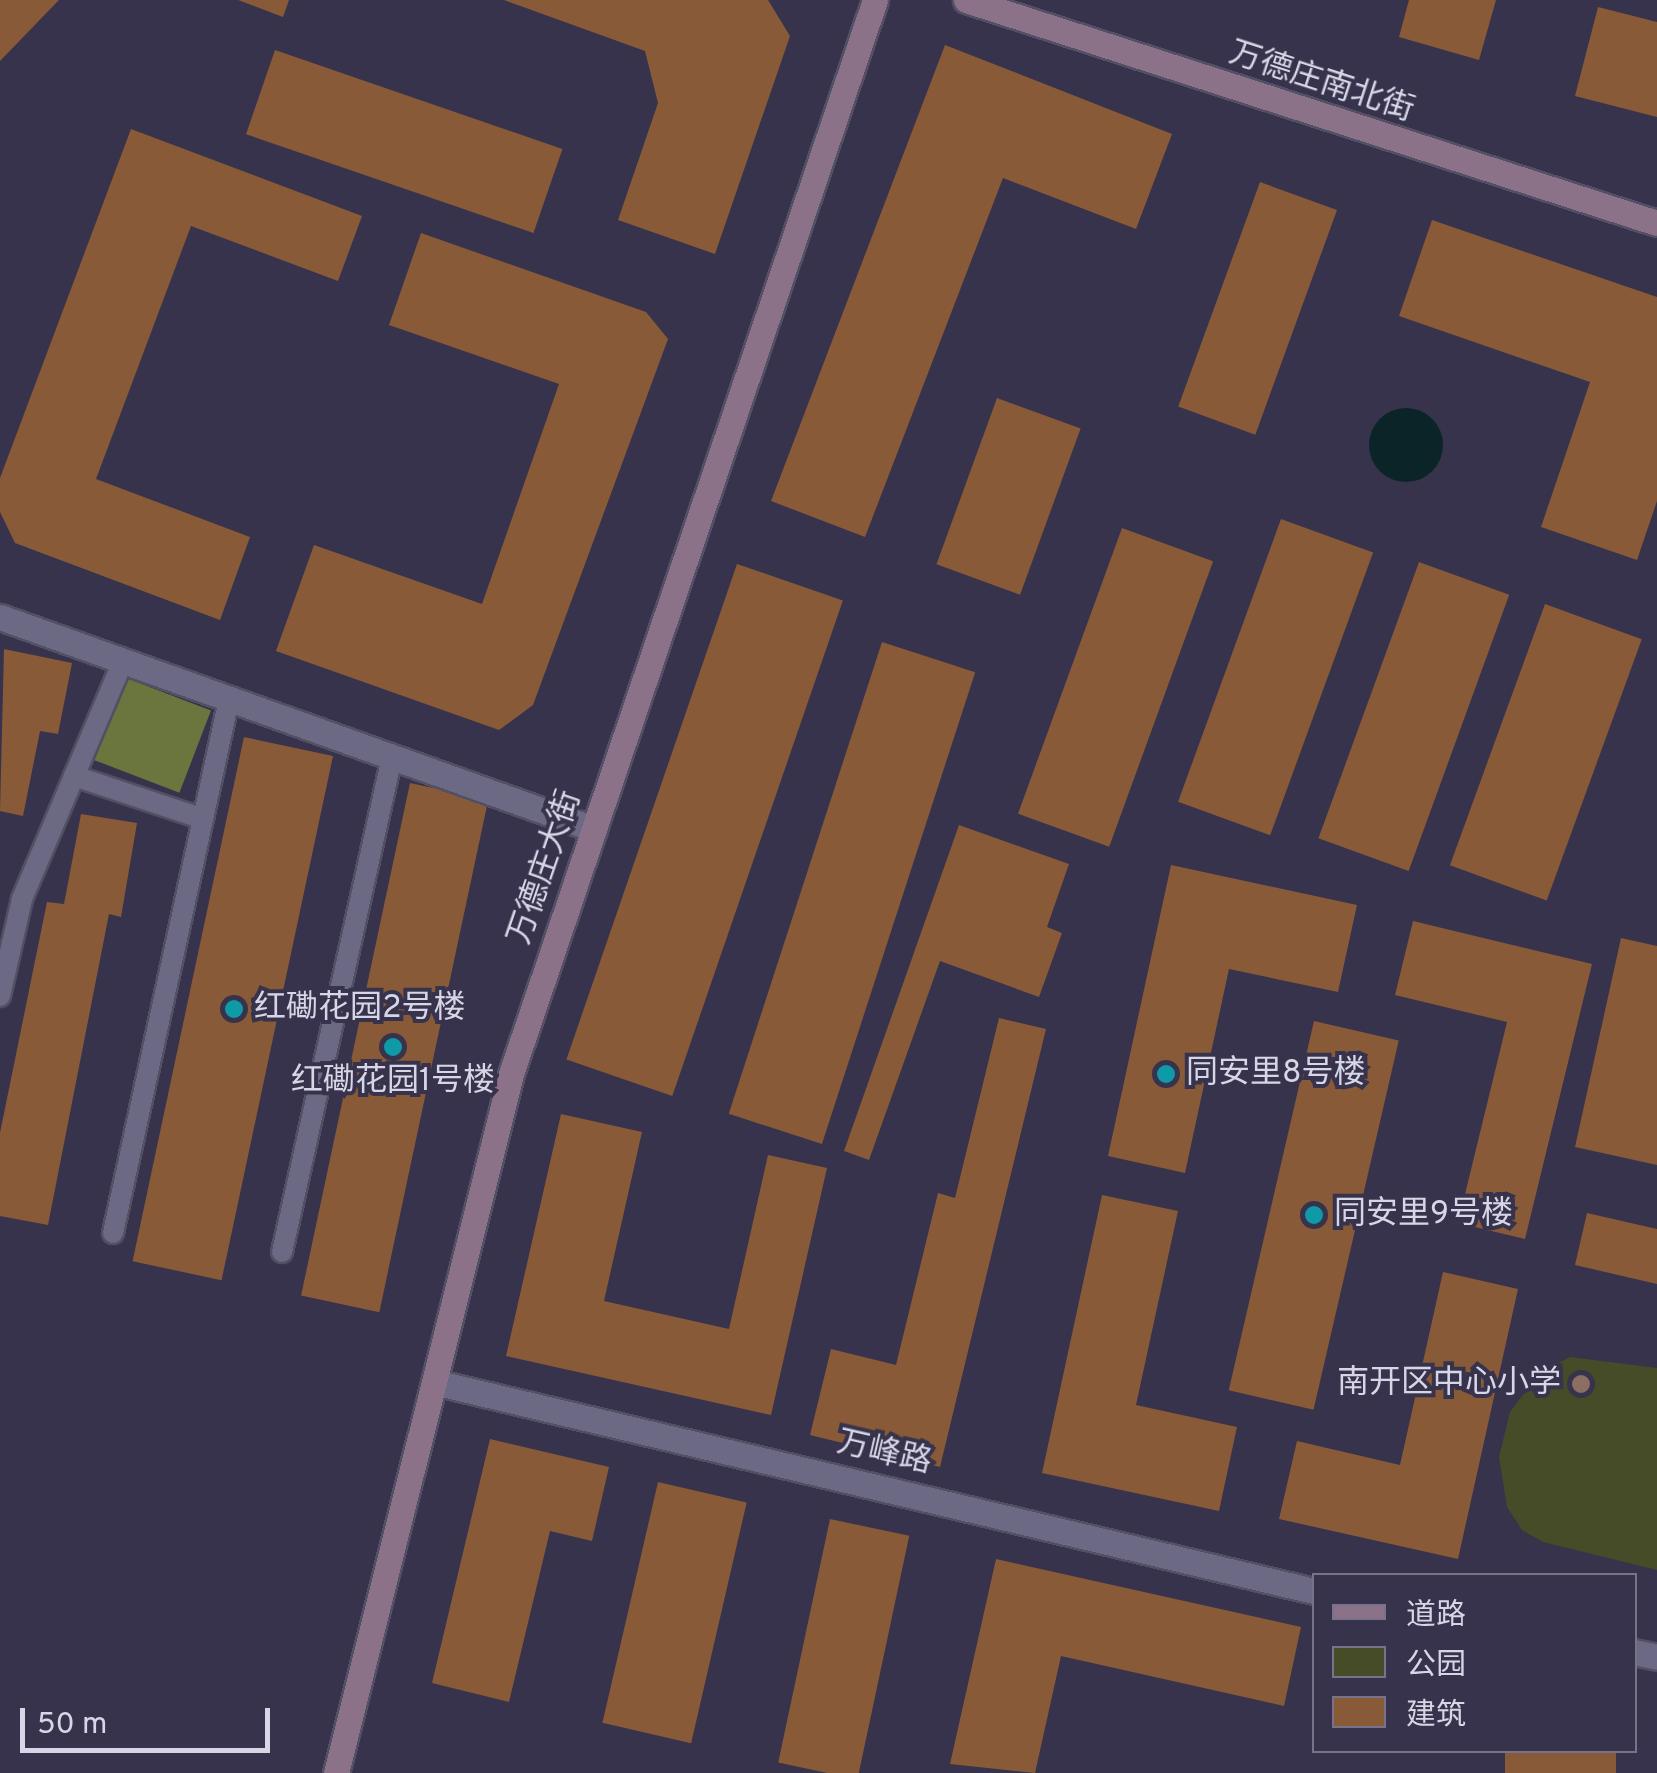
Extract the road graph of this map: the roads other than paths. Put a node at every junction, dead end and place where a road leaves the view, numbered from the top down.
1 (875, 0) edge
2 (966, 0) edge
3 (1657, 223) edge
4 (0, 617) edge
5 (123, 660) junction
6 (229, 699) junction
7 (392, 757) junction
8 (74, 776) junction
9 (202, 818) junction
10 (594, 830) junction
11 (0, 996) edge
12 (113, 1234) dead end
13 (282, 1252) dead end
14 (438, 1383) junction
15 (1312, 1591) edge
16 (336, 1773) edge

1 - 10 street, 万德庄大街
2 - 3 street, 万德庄南北街
4 - 5 street
5 - 6 street
5 - 8 lane
6 - 7 street
6 - 9 lane
7 - 10 street
7 - 13 lane
8 - 9 lane
8 - 11 lane
9 - 12 lane
10 - 14 street, 万德庄大街
14 - 15 street, 万峰路
14 - 16 street, 万德庄大街

